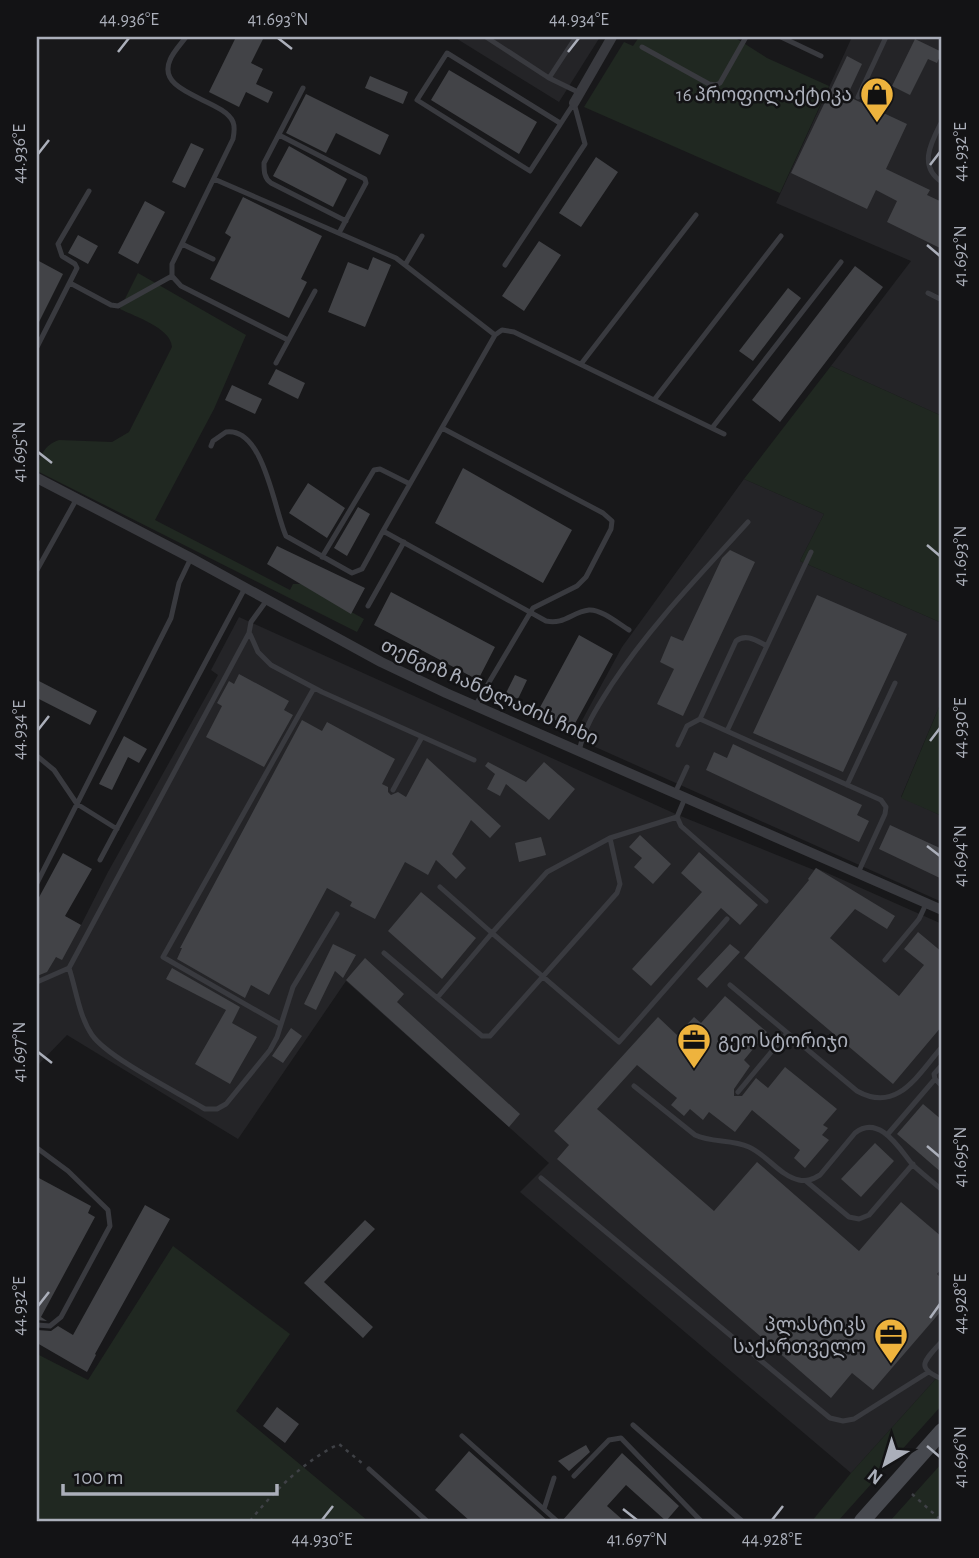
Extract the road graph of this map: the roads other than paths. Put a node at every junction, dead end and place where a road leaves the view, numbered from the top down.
1 (186, 37) edge
2 (486, 37) edge
3 (576, 37) edge
4 (612, 37) edge
5 (746, 37) edge
6 (781, 37) edge
7 (886, 37) edge
8 (642, 47) dead end
9 (821, 57) dead end
10 (549, 78) junction
11 (303, 88) dead end
12 (858, 97) dead end
13 (577, 98) junction
14 (942, 121) edge
15 (560, 123) junction
16 (279, 135) junction
17 (214, 179) junction
18 (942, 182) edge
19 (89, 191) dead end
20 (696, 215) dead end
21 (346, 221) junction
22 (339, 233) junction
23 (422, 236) dead end
24 (781, 236) dead end
25 (182, 244) junction
26 (213, 259) dead end
27 (841, 262) dead end
28 (405, 265) junction
29 (505, 265) dead end
30 (172, 276) junction
31 (70, 283) junction
32 (314, 291) dead end
33 (928, 293) dead end
34 (942, 300) edge
35 (495, 335) junction
36 (288, 340) junction
37 (37, 347) edge
38 (276, 363) dead end
39 (581, 364) junction
40 (654, 400) junction
41 (442, 428) junction
42 (712, 428) junction
43 (724, 434) dead end
44 (211, 446) dead end
45 (37, 478) edge
46 (410, 484) junction
47 (77, 499) junction
48 (748, 522) dead end
49 (383, 531) junction
50 (404, 542) junction
51 (811, 552) dead end
52 (322, 557) junction
53 (191, 558) junction
54 (37, 570) edge
55 (245, 588) junction
56 (267, 600) junction
57 (368, 606) dead end
58 (531, 611) junction
59 (629, 630) dead end
60 (249, 633) junction
61 (767, 646) junction
62 (895, 683) dead end
63 (314, 688) junction
64 (475, 706) junction
65 (700, 719) junction
66 (727, 732) junction
67 (422, 737) junction
68 (678, 745) dead end
69 (579, 751) junction
70 (37, 756) edge
71 (474, 760) dead end
72 (687, 767) dead end
73 (847, 785) junction
74 (393, 790) dead end
75 (680, 795) junction
76 (77, 804) junction
77 (677, 817) junction
78 (117, 829) junction
79 (610, 838) junction
80 (100, 860) dead end
81 (858, 873) junction
82 (37, 883) edge
83 (440, 887) dead end
84 (766, 901) dead end
85 (927, 904) junction
86 (942, 910) edge
87 (337, 914) dead end
88 (727, 919) dead end
89 (492, 933) junction
90 (384, 953) dead end
91 (885, 960) dead end
92 (69, 968) junction
93 (543, 977) junction
94 (37, 982) edge
95 (730, 985) dead end
96 (437, 998) junction
97 (280, 1024) junction
98 (787, 1033) junction
99 (942, 1047) edge
100 (942, 1065) edge
101 (935, 1079) junction
102 (634, 1086) dead end
103 (942, 1086) edge
104 (738, 1092) dead end
105 (887, 1135) junction
106 (37, 1148) edge
107 (913, 1164) junction
108 (541, 1178) dead end
109 (806, 1181) junction
110 (942, 1190) edge
111 (37, 1325) edge
112 (942, 1341) edge
113 (927, 1373) junction
114 (942, 1379) edge
115 (633, 1425) dead end
116 (942, 1431) edge
117 (462, 1436) dead end
118 (369, 1469) road end
119 (575, 1476) dead end
120 (554, 1478) dead end
121 (544, 1509) junction
122 (427, 1521) edge
123 (556, 1521) edge
124 (701, 1521) edge
125 (742, 1521) edge
126 (862, 1521) edge

1 - 17 lane
2 - 10 lane
3 - 10 lane
4 - 13 street
5 - 8 lane
6 - 9 lane
7 - 12 lane
10 - 13 lane
11 - 16 lane
13 - 15 lane
13 - 29 lane
14 - 18 lane
15 - 15 lane
16 - 21 lane
16 - 21 lane
17 - 22 lane
17 - 25 lane
19 - 31 lane
20 - 39 lane
21 - 22 lane
22 - 28 lane
23 - 28 lane
24 - 40 lane
25 - 26 lane
25 - 30 lane
27 - 42 lane
28 - 35 lane
30 - 31 lane
30 - 36 lane
31 - 37 lane
32 - 36 lane
33 - 34 lane
35 - 39 lane
35 - 41 lane
36 - 38 lane
39 - 40 lane
40 - 42 lane
41 - 46 lane
41 - 58 lane
42 - 43 lane
44 - 52 lane
45 - 47 street, თენგიზ ჩანტლაძის ჩიხი
46 - 49 lane
46 - 52 lane
47 - 53 street, თენგიზ ჩანტლაძის ჩიხი
47 - 54 lane
48 - 69 lane
49 - 50 lane
49 - 52 lane
50 - 57 lane
50 - 58 lane
51 - 61 lane
53 - 55 street, თენგიზ ჩანტლაძის ჩიხი
53 - 76 lane
55 - 56 street, თენგიზ ჩანტლაძის ჩიხი
55 - 78 lane
56 - 60 lane
56 - 64 street, თენგიზ ჩანტლაძის ჩიხი
58 - 59 lane
58 - 64 lane
60 - 63 lane
60 - 92 lane
61 - 65 lane
61 - 66 lane
62 - 73 lane
63 - 67 lane
63 - 97 lane
64 - 69 street, თენგიზ ჩანტლაძის ჩიხი
65 - 66 lane
65 - 68 lane
66 - 73 lane
67 - 71 lane
67 - 74 lane
69 - 75 street, თენგიზ ჩანტლაძის ჩიხი
70 - 76 lane
72 - 75 lane
73 - 81 lane
75 - 77 lane
75 - 81 street, თენგიზ ჩანტლაძის ჩიხი
76 - 78 lane
76 - 82 lane
77 - 79 lane
77 - 84 lane
78 - 80 lane
79 - 89 lane
79 - 93 lane
81 - 85 street, თენგიზ ჩანტლაძის ჩიხი
83 - 89 lane
85 - 86 street, თენგიზ ჩანტლაძის ჩიხი
85 - 91 lane
87 - 97 lane
88 - 93 lane
89 - 93 lane
89 - 96 lane
90 - 96 lane
92 - 94 lane
92 - 97 lane
93 - 96 lane
95 - 98 lane
98 - 99 lane
98 - 104 lane
100 - 101 lane
101 - 103 lane
101 - 105 lane
102 - 109 lane
105 - 107 lane
105 - 109 lane
106 - 111 lane
107 - 109 lane
107 - 110 lane
108 - 113 lane
112 - 113 lane
113 - 114 lane
115 - 125 lane
116 - 126 street
117 - 121 lane
118 - 122 lane
119 - 124 lane
120 - 121 lane
121 - 123 lane

